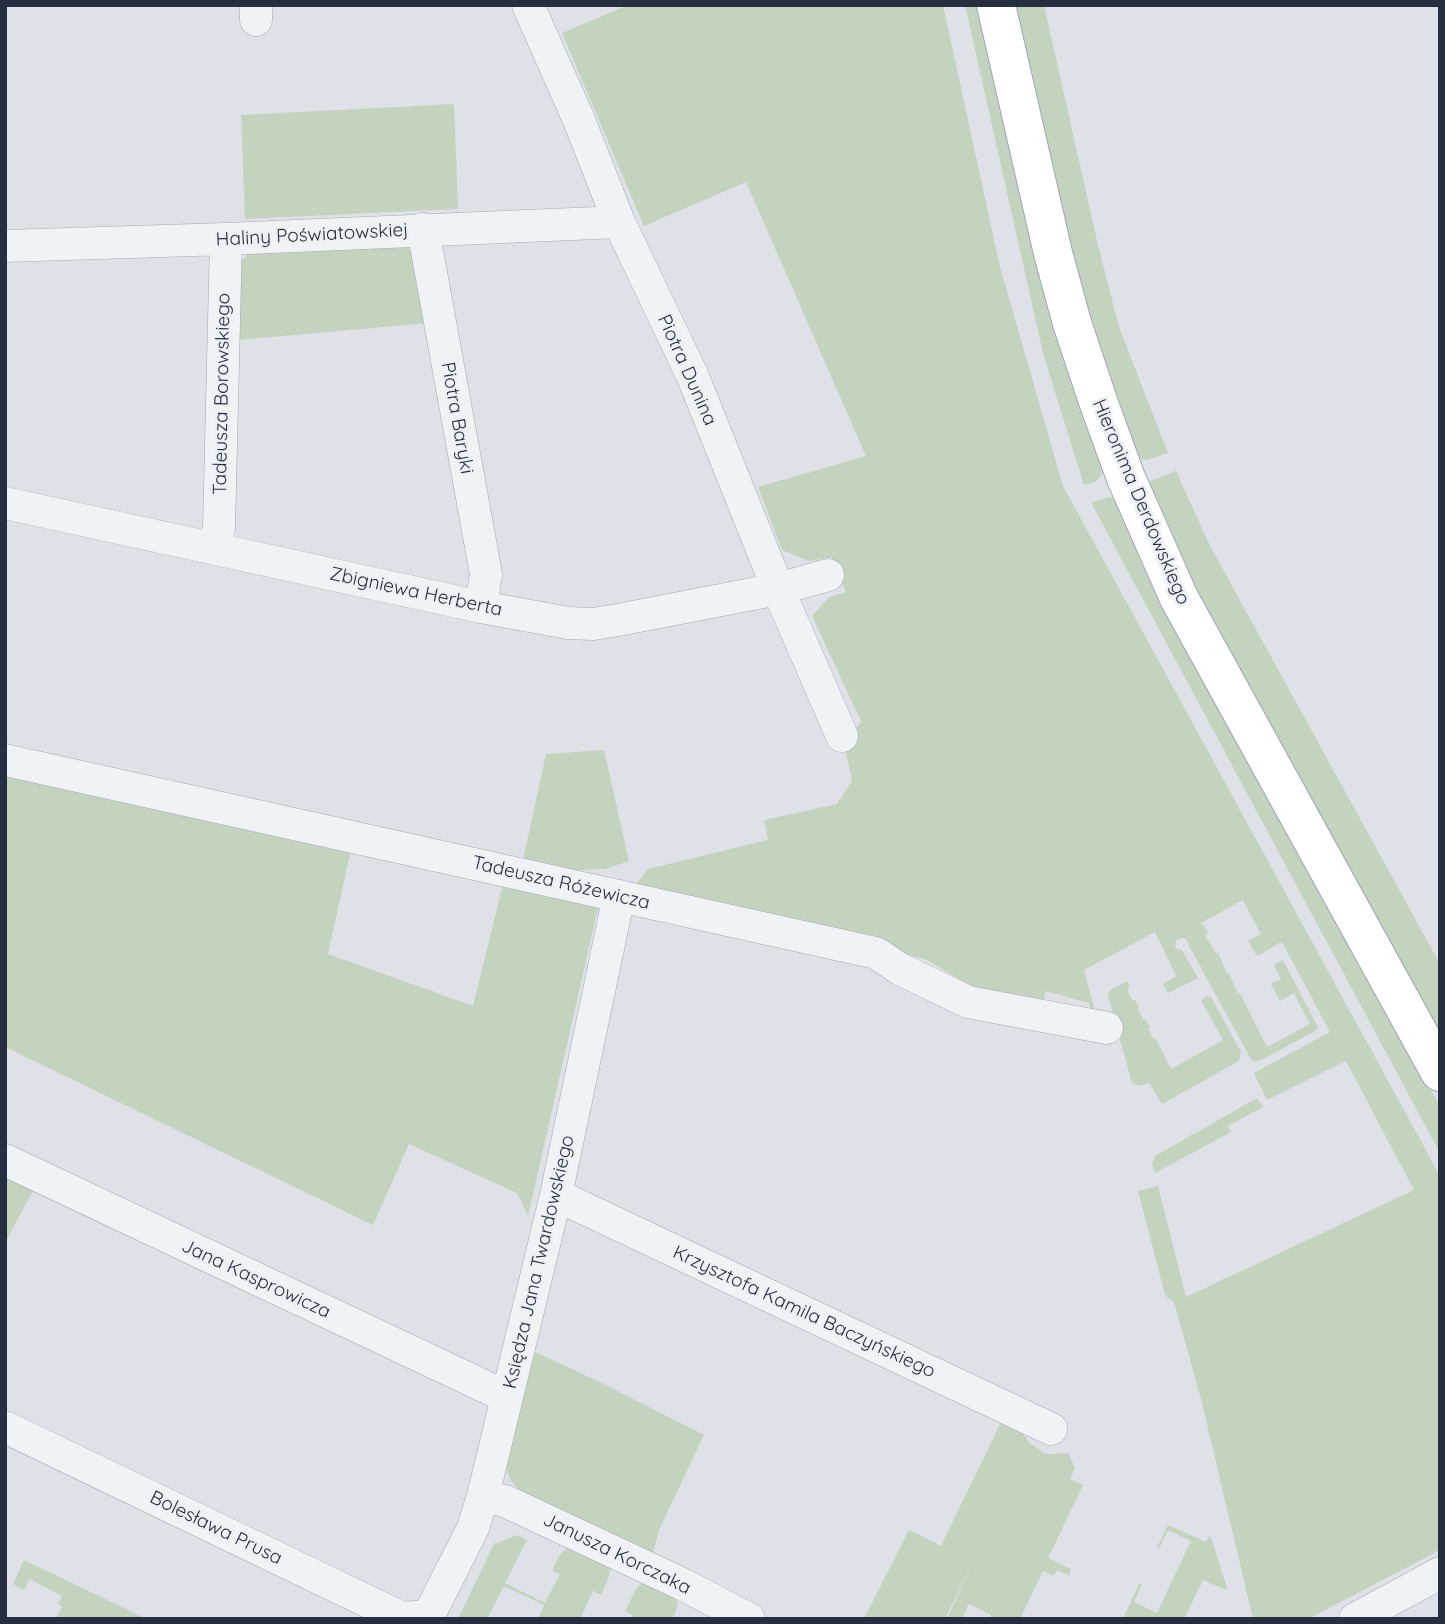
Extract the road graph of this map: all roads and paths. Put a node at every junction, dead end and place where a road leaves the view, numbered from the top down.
1 (528, 5) edge
2 (996, 5) edge
3 (619, 222) junction
4 (422, 229) junction
5 (226, 239) junction
6 (5, 246) edge
7 (5, 503) edge
8 (214, 548) junction
9 (828, 575) dead end
10 (778, 589) junction
11 (481, 607) junction
12 (842, 736) dead end
13 (5, 760) edge
14 (619, 896) junction
15 (1107, 1028) dead end
16 (1440, 1072) edge
17 (5, 1160) edge
18 (556, 1195) junction
19 (507, 1397) junction
20 (5, 1427) edge
21 (1051, 1429) dead end
22 (482, 1496) junction
23 (1440, 1573) edge
24 (428, 1617) edge
25 (749, 1619) edge
26 (1355, 1619) edge

1 - 3 street, Piotra Dunina
2 - 16 main road, Hieronima Derdowskiego
3 - 4 street, Haliny Poświatowskiej
3 - 10 street, Piotra Dunina
4 - 5 street, Haliny Poświatowskiej
4 - 11 street, Piotra Baryki
5 - 6 street, Haliny Poświatowskiej
5 - 8 street, Tadeusza Borowskiego
7 - 8 street, Zbigniewa Herberta
8 - 11 street, Zbigniewa Herberta
9 - 10 street, Zbigniewa Herberta
10 - 11 street, Zbigniewa Herberta
10 - 12 street, Piotra Dunina
13 - 14 street, Tadeusza Różewicza
14 - 15 street, Tadeusza Różewicza
14 - 18 street, Księdza Jana Twardowskiego
17 - 19 street, Jana Kasprowicza
18 - 19 street, Księdza Jana Twardowskiego
18 - 21 street, Krzysztofa Kamila Baczyńskiego
19 - 22 street, Księdza Jana Twardowskiego
20 - 24 street, Bolesława Prusa
22 - 24 street, Księdza Jana Twardowskiego
22 - 25 street, Janusza Korczaka
23 - 26 street

